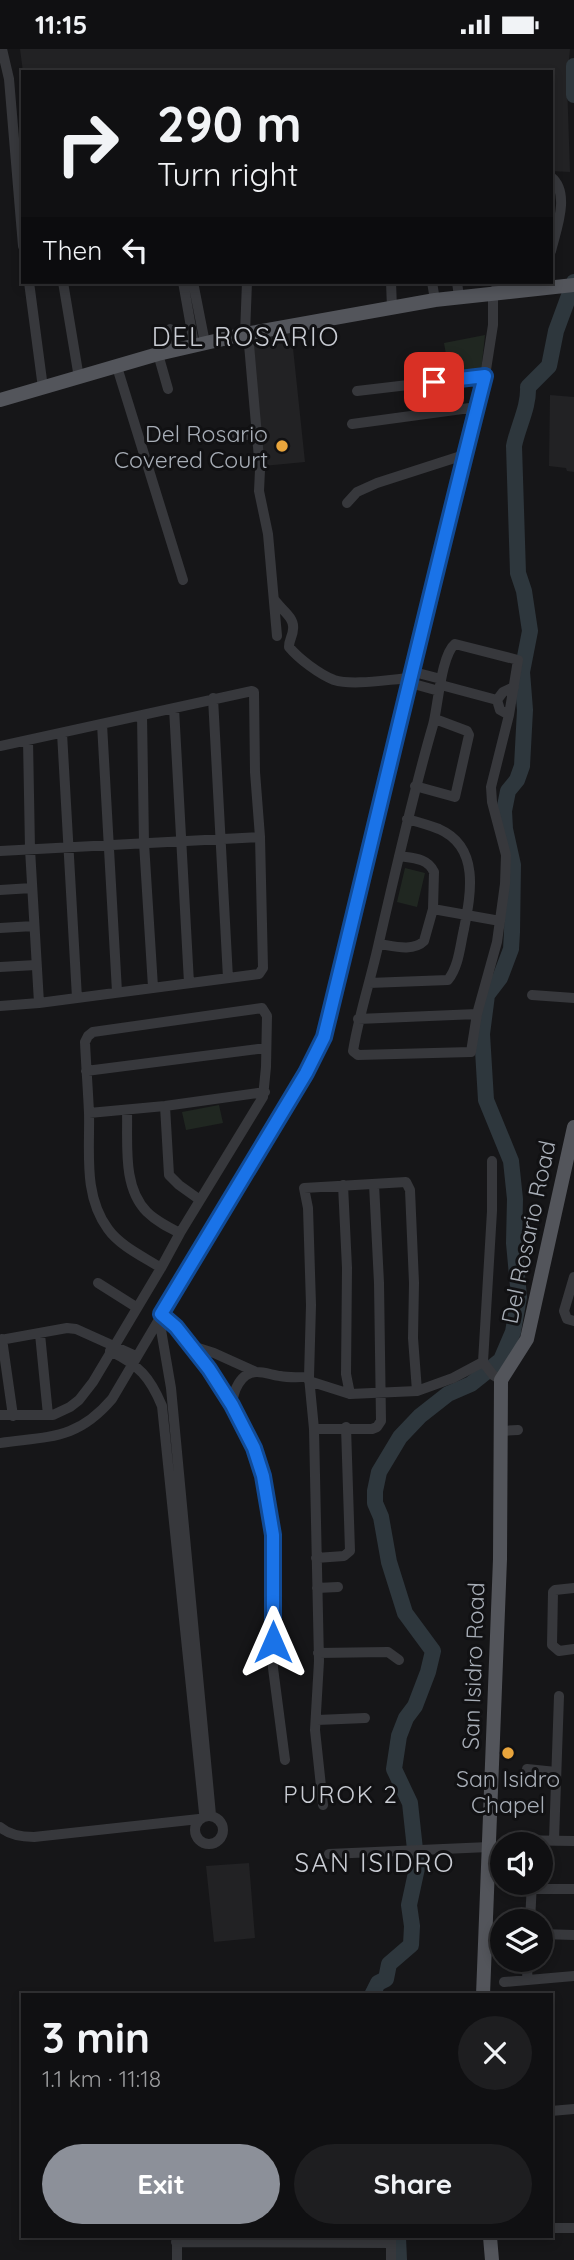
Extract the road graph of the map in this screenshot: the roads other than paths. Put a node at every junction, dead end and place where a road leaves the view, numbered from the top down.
1 (2, 49) edge
2 (553, 179) edge
3 (21, 222) edge
4 (553, 241) edge
5 (29, 284) edge
6 (63, 284) edge
7 (184, 284) edge
8 (193, 284) edge
9 (247, 284) edge
10 (391, 284) edge
11 (432, 284) edge
12 (457, 284) edge
13 (507, 284) edge
14 (574, 285) edge
15 (493, 292) junction
16 (459, 297) junction
17 (435, 300) junction
18 (393, 308) junction
19 (170, 329) dead end
20 (246, 333) junction
21 (199, 344) junction
22 (175, 350) junction
23 (158, 354) junction
24 (117, 367) junction
25 (485, 376) junction
26 (79, 378) junction
27 (43, 388) junction
28 (168, 389) dead end
29 (357, 391) dead end
30 (0, 400) edge
31 (477, 407) junction
32 (352, 424) dead end
33 (257, 434) junction
34 (217, 438) dead end
35 (464, 455) junction
36 (347, 503) dead end
37 (183, 580) dead end
38 (273, 598) junction
39 (276, 636) dead end
40 (412, 678) junction
41 (440, 685) junction
42 (514, 687) junction
43 (213, 698) junction
44 (497, 700) junction
45 (174, 708) junction
46 (142, 715) junction
47 (509, 715) junction
48 (435, 719) junction
49 (102, 724) junction
50 (62, 733) junction
51 (28, 740) junction
52 (0, 746) edge
53 (415, 786) junction
54 (407, 819) junction
55 (260, 837) junction
56 (220, 839) junction
57 (182, 841) junction
58 (144, 843) junction
59 (108, 845) junction
60 (68, 847) junction
61 (30, 849) junction
62 (0, 851) edge
63 (399, 856) junction
64 (32, 888) junction
65 (0, 890) edge
66 (433, 909) junction
67 (466, 916) junction
68 (500, 921) junction
69 (34, 926) junction
70 (0, 928) edge
71 (379, 944) junction
72 (36, 965) junction
73 (0, 967) edge
74 (229, 978) junction
75 (189, 983) junction
76 (369, 983) junction
77 (153, 987) junction
78 (117, 992) junction
79 (533, 995) dead end
80 (77, 998) junction
81 (574, 998) edge
82 (39, 1003) junction
83 (0, 1006) edge
84 (477, 1014) junction
85 (358, 1019) junction
86 (266, 1048) junction
87 (86, 1071) junction
88 (265, 1093) junction
89 (165, 1106) junction
90 (127, 1110) junction
91 (89, 1113) junction
92 (574, 1127) edge
93 (492, 1161) dead end
94 (374, 1184) junction
95 (343, 1185) junction
96 (200, 1200) junction
97 (180, 1233) junction
98 (161, 1268) junction
99 (574, 1277) edge
100 (98, 1283) dead end
101 (136, 1307) junction
102 (160, 1316) junction
103 (574, 1321) edge
104 (40, 1334) junction
105 (1, 1339) edge
106 (192, 1346) junction
107 (112, 1348) junction
108 (134, 1359) junction
109 (483, 1364) junction
110 (256, 1371) junction
111 (497, 1378) junction
112 (309, 1379) junction
113 (417, 1391) junction
114 (350, 1394) junction
115 (381, 1394) junction
116 (232, 1405) junction
117 (0, 1415) edge
118 (48, 1415) junction
119 (13, 1416) junction
120 (346, 1427) junction
121 (314, 1429) junction
122 (518, 1430) dead end
123 (500, 1431) junction
124 (0, 1443) edge
125 (316, 1558) junction
126 (338, 1587) dead end
127 (317, 1588) junction
128 (574, 1588) edge
129 (574, 1650) edge
130 (318, 1653) junction
131 (399, 1660) dead end
132 (559, 1696) dead end
133 (366, 1717) dead end
134 (317, 1720) junction
135 (285, 1760) dead end
136 (527, 1769) dead end
137 (556, 1772) junction
138 (323, 1805) dead end
139 (205, 1817) junction
140 (0, 1827) edge
141 (554, 1840) joint
142 (574, 1840) edge
143 (489, 1847) junction
144 (329, 1854) dead end
145 (553, 1888) edge
146 (574, 1889) edge
147 (553, 1934) edge
148 (574, 1935) edge
149 (527, 1972) edge
150 (574, 1976) edge
151 (527, 1979) junction
152 (504, 1982) dead end
153 (484, 1993) edge
154 (574, 2109) edge
155 (553, 2111) edge
156 (553, 2228) edge
157 (574, 2228) edge
158 (490, 2238) edge
159 (177, 2239) edge
160 (391, 2240) edge
161 (177, 2260) edge
162 (391, 2260) edge
163 (492, 2260) edge

1 - 3 street
2 - 4 street
5 - 27 street
6 - 26 street
7 - 21 street
8 - 21 street
9 - 20 street
10 - 18 street
11 - 17 street
12 - 16 street
13 - 15 street
14 - 15 main road
15 - 16 main road
15 - 25 street
16 - 17 main road
17 - 18 main road
18 - 20 main road
19 - 22 street
20 - 21 main road
20 - 33 street
21 - 22 main road
22 - 23 main road
23 - 24 main road
23 - 28 street
24 - 26 main road
24 - 37 street
25 - 29 street
25 - 31 street
26 - 27 main road
27 - 30 main road
31 - 32 street
31 - 35 street
33 - 34 street
33 - 38 street
35 - 36 street
35 - 40 street
38 - 39 street
38 - 40 street
40 - 41 street
40 - 102 street
41 - 42 street
41 - 44 street
41 - 48 street
42 - 44 street
42 - 47 street
43 - 45 street
43 - 55 street
43 - 56 street
44 - 47 street
45 - 46 street
45 - 57 street
46 - 49 street
46 - 58 street
47 - 68 street
48 - 53 street
48 - 53 street
49 - 50 street
49 - 59 street
50 - 51 street
50 - 60 street
51 - 52 street
51 - 61 street
53 - 54 street
54 - 63 street
54 - 67 street
55 - 56 street
55 - 74 street
56 - 57 street
56 - 74 street
57 - 58 street
57 - 75 street
58 - 59 street
58 - 77 street
59 - 60 street
59 - 78 street
60 - 61 street
60 - 80 street
61 - 62 street
61 - 64 street
63 - 66 street
63 - 71 street
64 - 65 street
64 - 69 street
66 - 67 street
66 - 71 street
67 - 68 street
67 - 76 street
68 - 84 street
69 - 70 street
69 - 72 street
71 - 76 street
72 - 73 street
72 - 82 street
74 - 75 street
75 - 77 street
76 - 85 street
77 - 78 street
78 - 80 street
79 - 81 street
80 - 82 street
82 - 83 street
84 - 85 street
84 - 85 street
86 - 87 street
86 - 87 street
86 - 88 street
87 - 91 street
88 - 89 street
88 - 96 street
89 - 90 street
89 - 96 street
90 - 91 street
90 - 97 street
91 - 98 street
92 - 111 main road, Del Rosario Road
93 - 109 street
94 - 95 street
94 - 113 street
94 - 115 street
95 - 112 street
95 - 114 street
96 - 97 street
97 - 98 street
98 - 101 street
99 - 103 street
100 - 101 street
101 - 107 street
102 - 106 street
102 - 108 street
102 - 139 street
104 - 105 street
104 - 107 street
104 - 118 street
105 - 119 street
106 - 110 street
106 - 116 street
107 - 108 street
107 - 118 street
108 - 124 street
108 - 139 street
109 - 111 street
109 - 113 street
110 - 112 street
110 - 116 street
111 - 123 main road, San Isidro Road
112 - 114 street
112 - 121 street
113 - 115 street
114 - 115 street
115 - 120 street
116 - 135 street
117 - 119 street
118 - 119 street
120 - 121 street
120 - 125 street
121 - 125 street
122 - 123 street
123 - 143 main road, San Isidro Road
125 - 127 street
126 - 127 street
127 - 130 street
128 - 129 street
130 - 131 street
130 - 134 street
132 - 137 street
133 - 134 street
134 - 138 street
136 - 137 street
137 - 141 street
139 - 140 street
141 - 142 street
143 - 144 street
143 - 153 main road, San Isidro Road
145 - 146 street
147 - 148 street
149 - 151 street
150 - 151 street
151 - 152 street
154 - 155 street
156 - 157 street
158 - 163 main road
159 - 160 street
159 - 161 street
160 - 162 street

